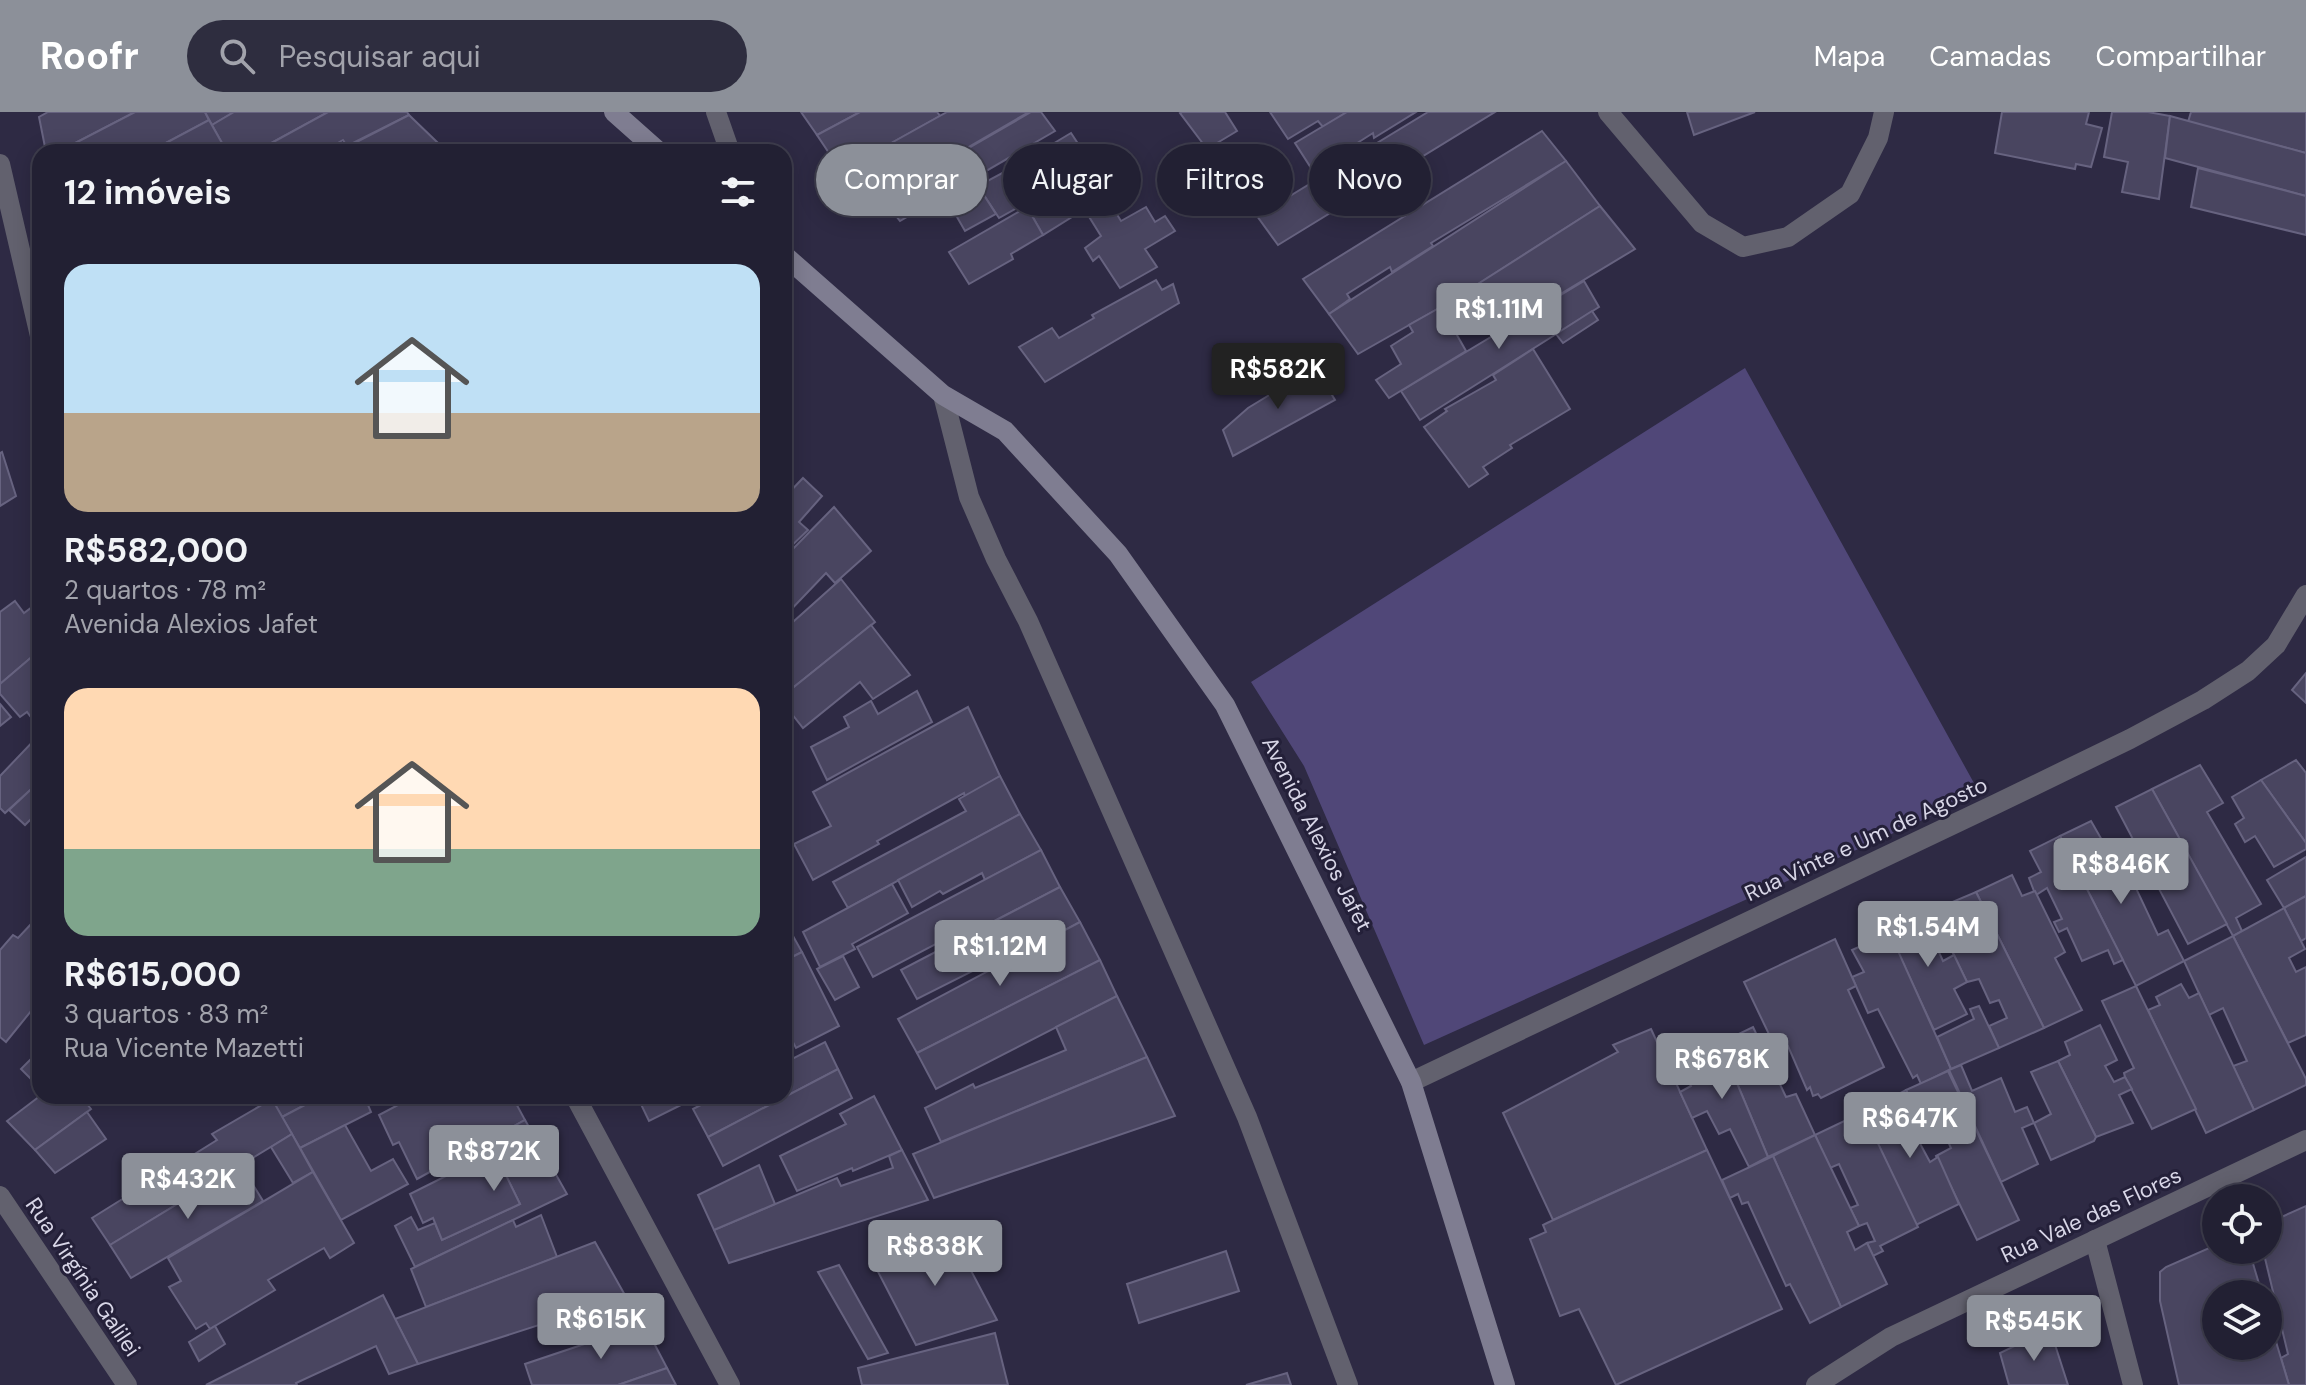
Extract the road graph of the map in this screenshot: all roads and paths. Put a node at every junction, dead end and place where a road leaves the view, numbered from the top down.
1 (614, 112) edge
2 (716, 112) edge
3 (1608, 112) edge
4 (1884, 112) edge
5 (650, 144) edge
6 (727, 144) edge
7 (0, 164) edge
8 (792, 262) edge
9 (32, 302) edge
10 (943, 395) junction
11 (2306, 595) edge
12 (1411, 1082) junction
13 (579, 1104) edge
14 (2306, 1140) edge
15 (0, 1196) edge
16 (2095, 1240) junction
17 (127, 1385) edge
18 (730, 1385) edge
19 (1348, 1385) edge
20 (1505, 1385) edge
21 (1816, 1385) edge
22 (2133, 1385) edge

1 - 5 main road
2 - 6 street
3 - 4 street
7 - 9 street
8 - 10 main road, Avenida Alexios Jafet
10 - 12 main road, Avenida Alexios Jafet
10 - 19 street
11 - 12 street, Rua Vinte e Um de Agosto
12 - 20 main road, Avenida Alexios Jafet
13 - 18 street
14 - 16 street, Rua Vale das Flores
15 - 17 street, Rua Virgínia Galilei
16 - 21 street, Rua Vale das Flores
16 - 22 street

